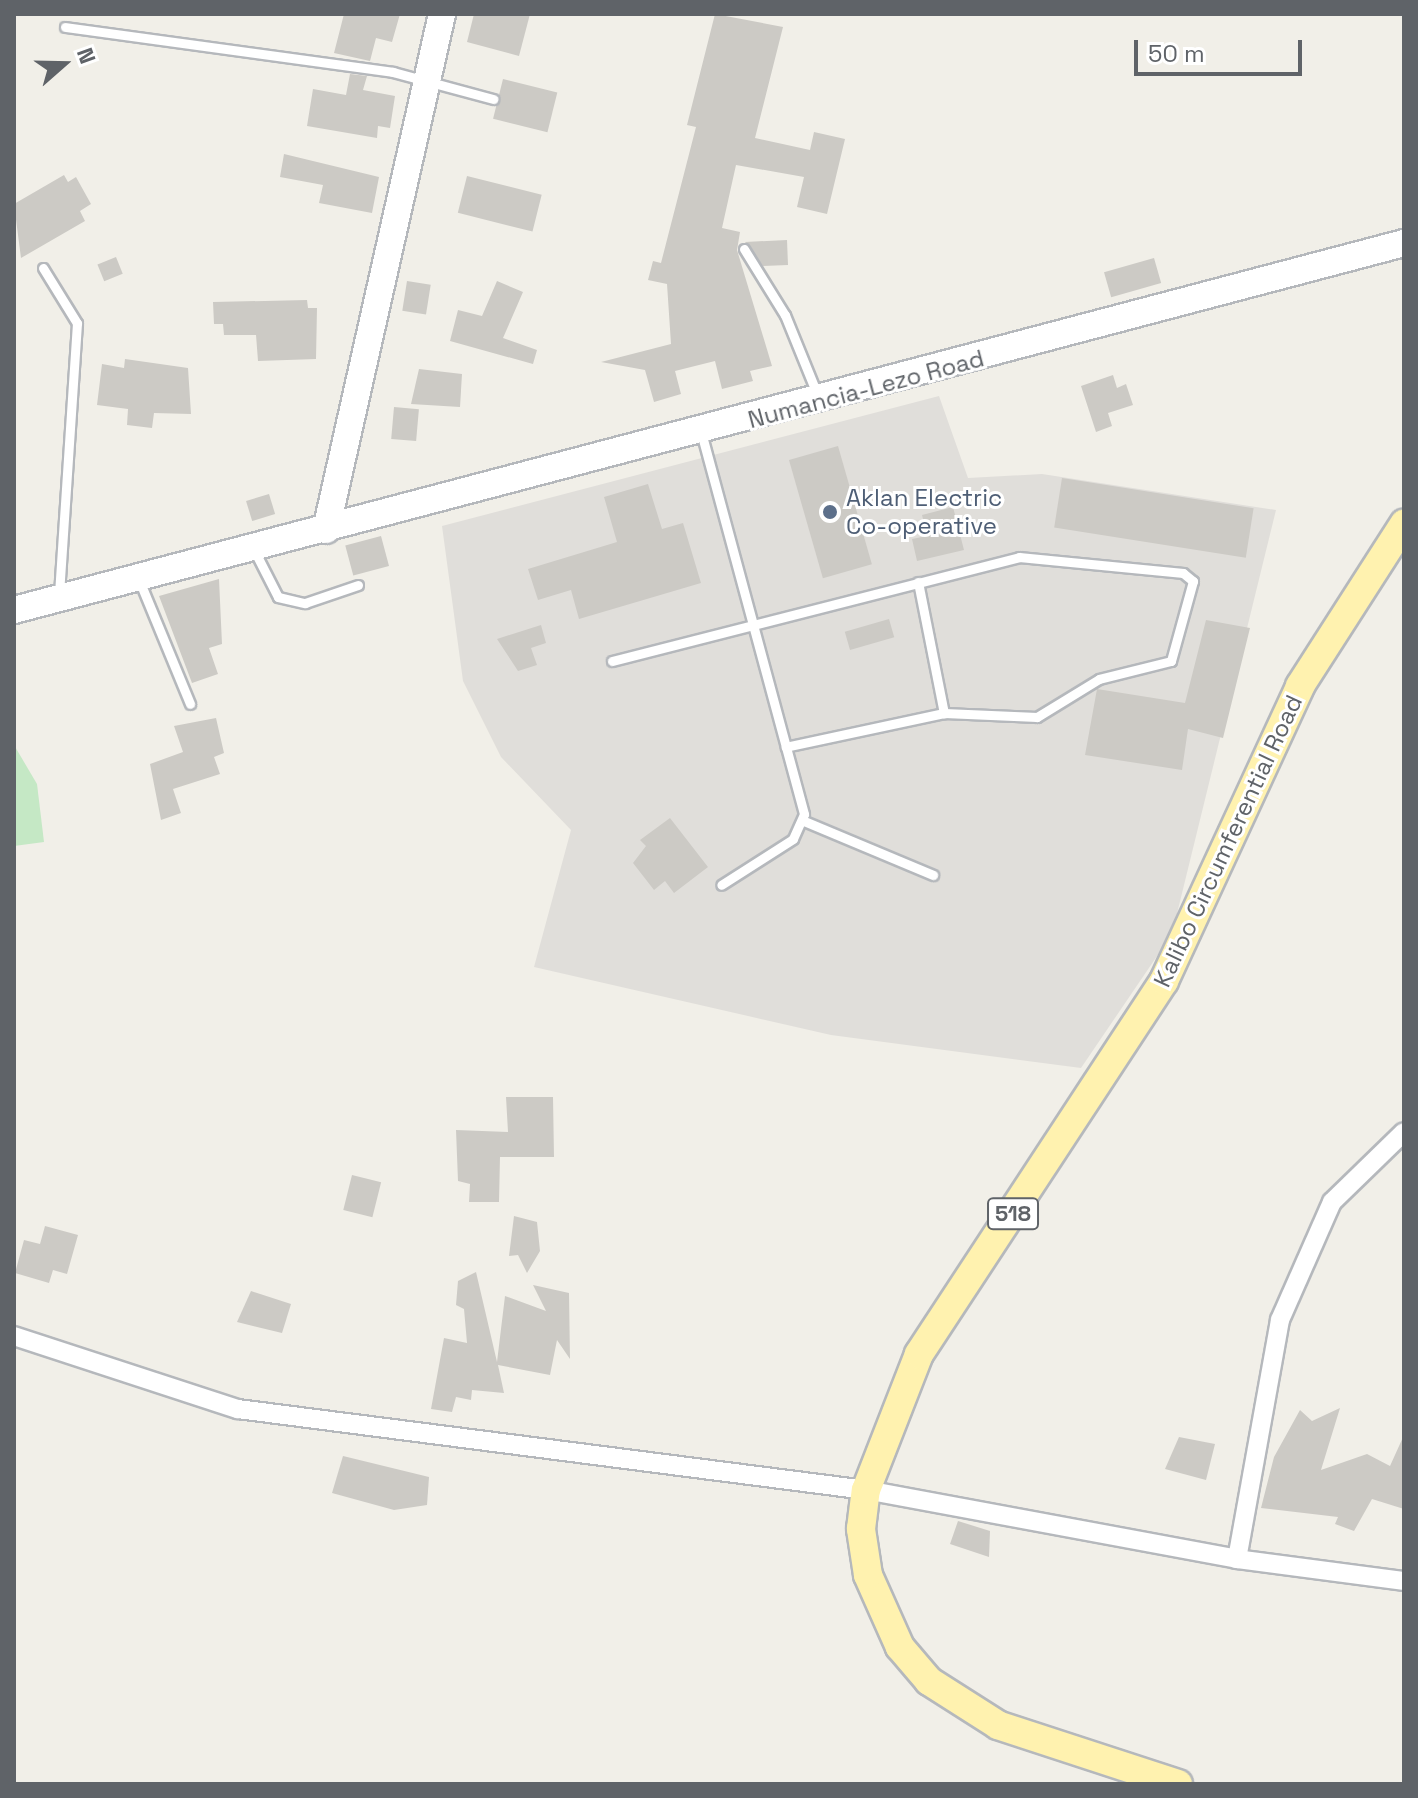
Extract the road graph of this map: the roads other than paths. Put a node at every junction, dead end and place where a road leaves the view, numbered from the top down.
1 (442, 14) edge
2 (65, 27) dead end
3 (427, 79) junction
4 (493, 99) dead end
5 (1404, 243) edge
6 (744, 249) dead end
7 (43, 268) dead end
8 (819, 401) junction
9 (701, 432) junction
10 (1404, 524) edge
11 (326, 530) junction
12 (253, 548) junction
13 (138, 577) junction
14 (918, 582) junction
15 (358, 585) dead end
16 (59, 597) junction
17 (14, 610) edge
18 (753, 623) junction
19 (612, 661) dead end
20 (190, 704) dead end
21 (944, 713) junction
22 (786, 747) junction
23 (804, 821) junction
24 (933, 875) dead end
25 (721, 885) dead end
26 (1404, 1132) edge
27 (14, 1336) edge
28 (866, 1490) junction
29 (1237, 1559) junction
30 (1404, 1581) edge
31 (1178, 1784) edge

1 - 3 main road
2 - 3 lane
3 - 4 lane
3 - 11 main road
5 - 8 main road, Numancia-Lezo Road
6 - 8 lane
7 - 16 lane
8 - 9 main road, Numancia-Lezo Road
9 - 11 main road, Numancia-Lezo Road
9 - 18 lane
10 - 28 main road, Kalibo Circumferential Road / 518
11 - 12 main road, Numancia-Lezo Road
12 - 13 main road, Numancia-Lezo Road
12 - 15 lane
13 - 16 main road, Numancia-Lezo Road
13 - 20 lane
14 - 18 lane
14 - 21 lane
14 - 21 lane
16 - 17 main road, Numancia-Lezo Road
18 - 19 lane
18 - 22 lane
21 - 22 lane
22 - 23 lane
23 - 24 lane
23 - 25 lane
26 - 29 street
27 - 28 street
28 - 29 street
28 - 31 main road, Kalibo Circumferential Road / 518
29 - 30 street

